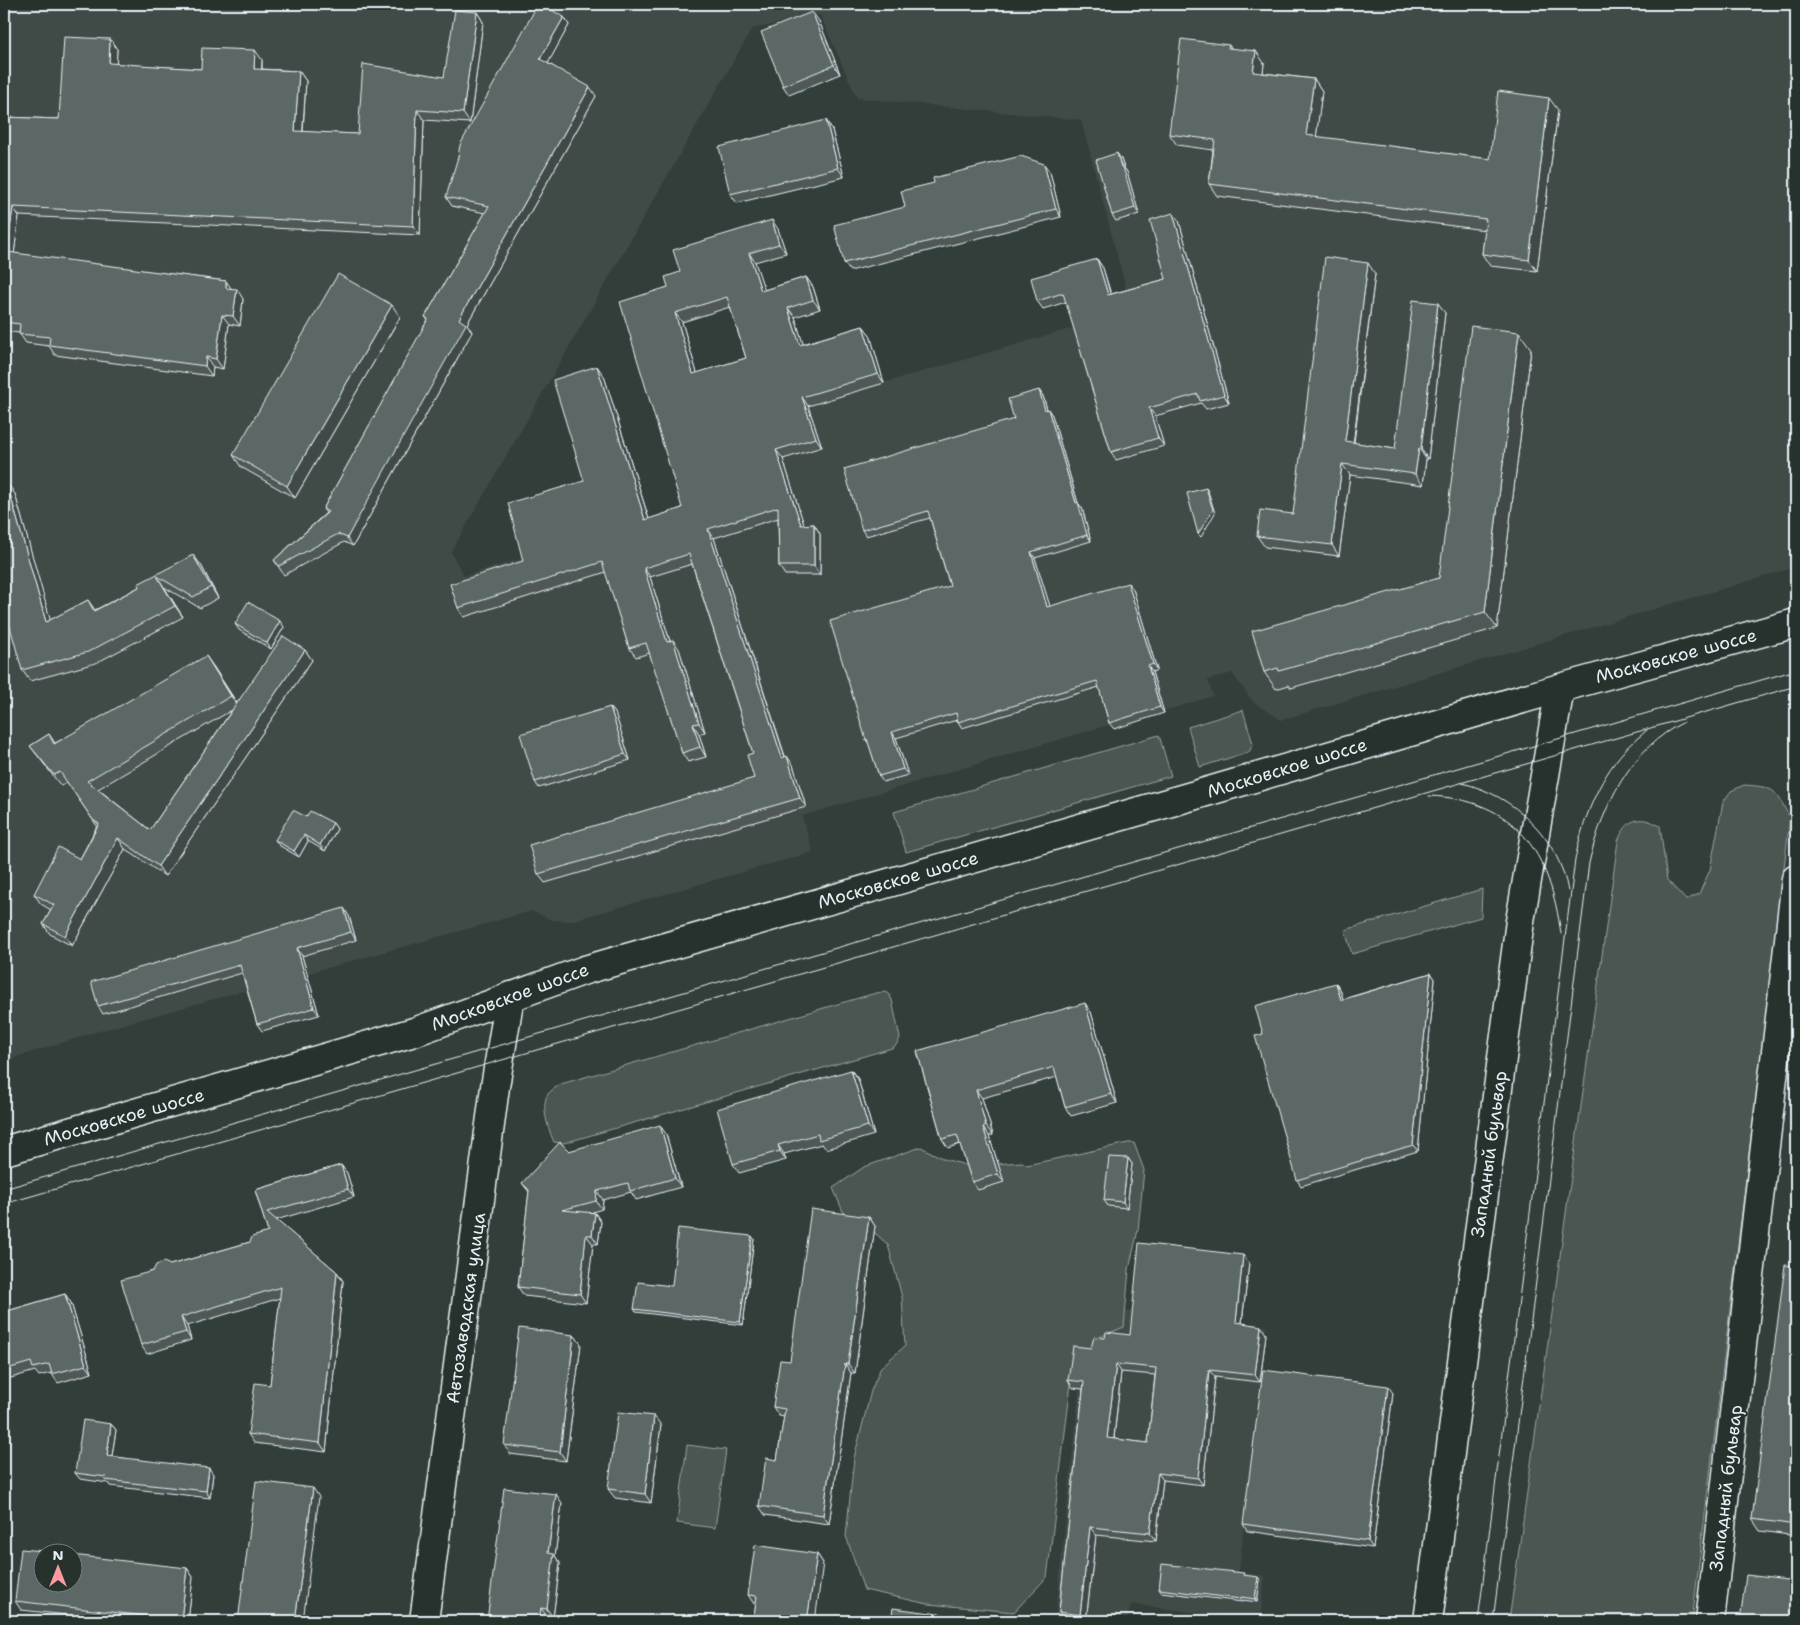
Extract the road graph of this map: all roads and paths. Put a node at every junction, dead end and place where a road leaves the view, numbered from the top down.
1 (1796, 623) edge
2 (1560, 688) junction
3 (1796, 879) edge
4 (510, 996) junction
5 (4, 1151) edge
6 (424, 1621) edge
7 (1428, 1621) edge
8 (1710, 1621) edge

1 - 2 street, Московское шоссе
2 - 4 street, Московское шоссе
2 - 7 street, Западный бульвар
3 - 8 street, Западный бульвар
4 - 5 street, Московское шоссе
4 - 6 street, Автозаводская улица

